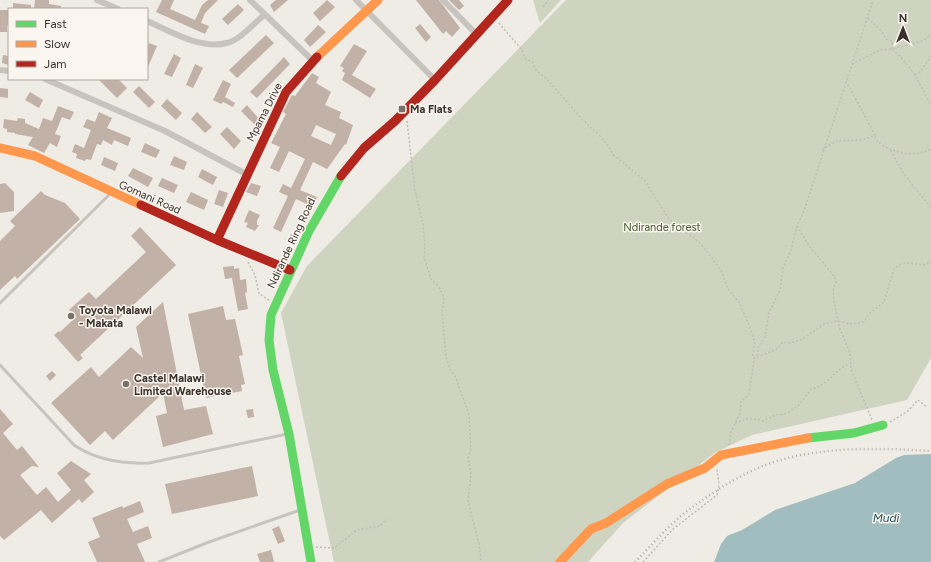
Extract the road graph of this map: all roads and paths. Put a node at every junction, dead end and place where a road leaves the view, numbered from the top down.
1 (97, 0) edge
2 (250, 0) edge
3 (356, 0) edge
4 (378, 0) edge
5 (443, 0) edge
6 (508, 0) edge
7 (548, 0) edge
8 (873, 0) edge
9 (544, 7) dead end
10 (116, 8) edge
11 (367, 11) junction
12 (264, 15) junction
13 (493, 17) junction
14 (868, 18) junction
15 (148, 21) edge
16 (477, 35) junction
17 (931, 36) edge
18 (931, 39) edge
19 (892, 49) junction
20 (931, 56) edge
21 (312, 60) junction
22 (852, 64) junction
23 (915, 75) junction
24 (47, 80) edge
25 (435, 80) junction
26 (846, 81) junction
27 (931, 104) edge
28 (407, 109) junction
29 (875, 135) junction
30 (0, 148) edge
31 (931, 149) edge
32 (822, 150) junction
33 (891, 150) junction
34 (246, 174) junction
35 (112, 192) junction
36 (931, 207) edge
37 (797, 226) junction
38 (216, 240) junction
39 (248, 261) dead end
40 (931, 262) edge
41 (290, 270) junction
42 (0, 303) edge
43 (277, 303) junction
44 (838, 321) junction
45 (757, 357) junction
46 (754, 359) junction
47 (850, 364) junction
48 (0, 365) edge
49 (927, 406) dead end
50 (735, 423) junction
51 (879, 426) junction
52 (289, 434) junction
53 (721, 455) junction
54 (713, 461) junction
55 (302, 510) junction
56 (387, 519) dead end
57 (309, 546) junction
58 (160, 562) edge
59 (311, 562) edge
60 (481, 562) edge
61 (560, 562) edge
62 (643, 562) edge

1 - 10 street
2 - 12 street
3 - 11 street
4 - 11 street, Mpama Drive
5 - 16 street
6 - 13 street, Ndirande Ring Road
7 - 9 path
8 - 14 path
11 - 21 street, Mpama Drive
11 - 25 street
12 - 15 street
12 - 21 street
13 - 16 street, Ndirande Ring Road
13 - 46 path
14 - 19 path
14 - 22 path
16 - 25 street, Ndirande Ring Road
17 - 18 path
17 - 19 path
19 - 22 path
19 - 23 path
20 - 23 path
21 - 34 street, Mpama Drive
22 - 26 path
23 - 27 path
24 - 34 street
25 - 28 street, Ndirande Ring Road
26 - 29 path
26 - 32 path
28 - 41 street, Ndirande Ring Road
28 - 60 path
29 - 32 path
29 - 33 path
30 - 35 street, Gomani Road
31 - 33 path
32 - 37 path
33 - 36 path
34 - 38 street, Mpama Drive
35 - 38 street, Gomani Road
35 - 42 lane
37 - 44 path
37 - 45 path
38 - 41 street, Gomani Road
39 - 43 path
40 - 44 path
41 - 43 street, Ndirande Ring Road
43 - 52 street, Ndirande Ring Road
44 - 45 path
44 - 47 path
45 - 46 path
46 - 50 path
47 - 50 path
47 - 51 path
48 - 52 lane
49 - 51 path
50 - 53 path
51 - 53 street
52 - 55 street, Ndirande Ring Road
53 - 54 street
54 - 61 street
54 - 62 path
55 - 57 street, Ndirande Ring Road
55 - 58 lane
56 - 57 path
57 - 59 street, Ndirande Ring Road

